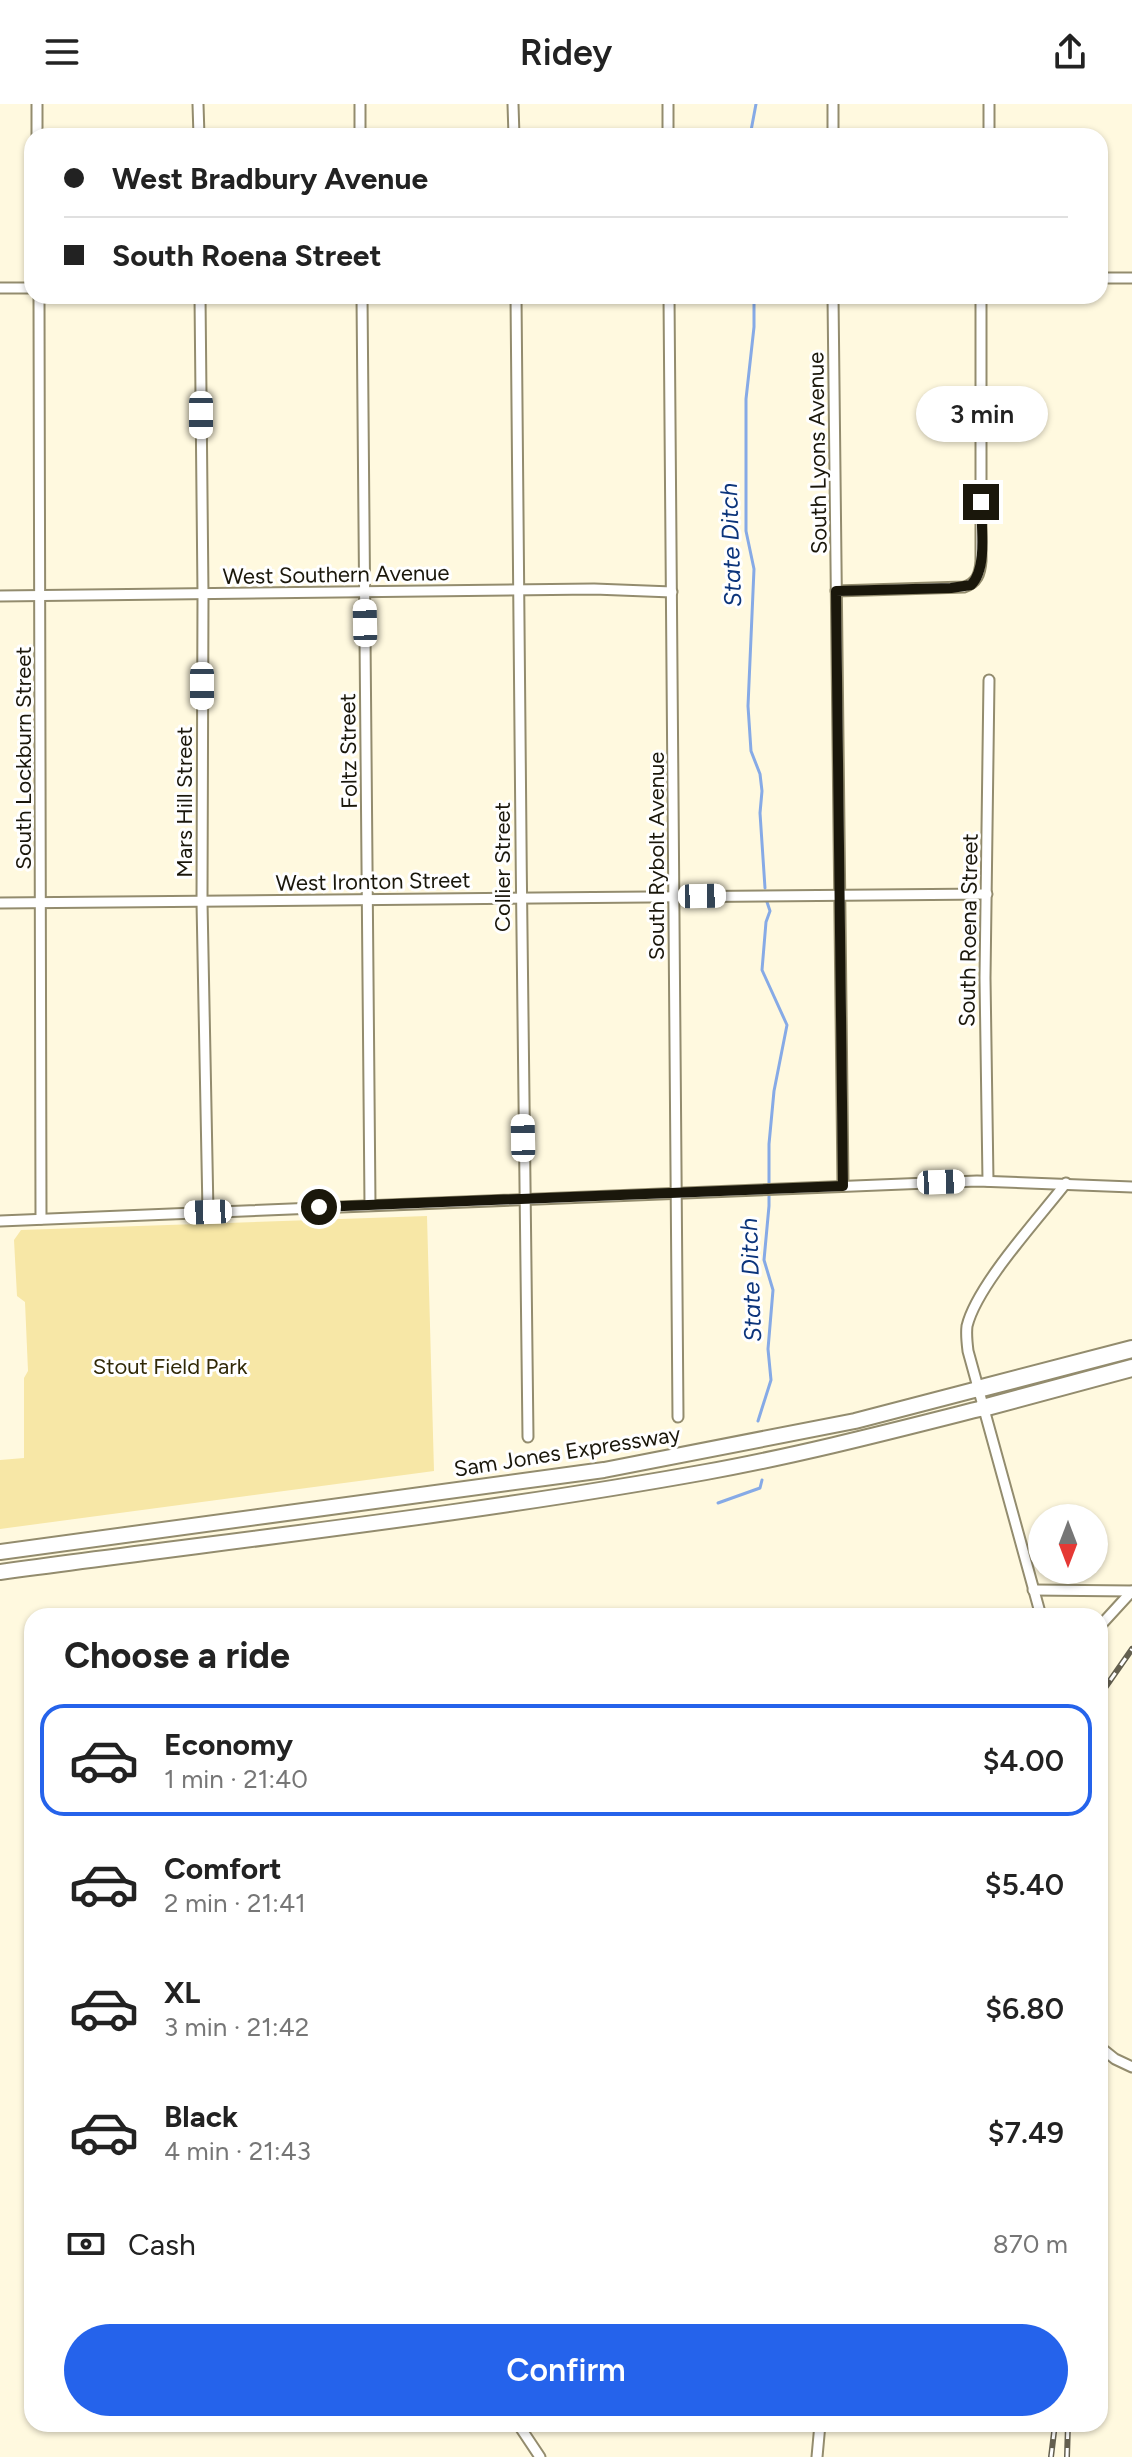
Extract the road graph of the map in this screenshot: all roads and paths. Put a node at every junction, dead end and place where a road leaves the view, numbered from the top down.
1 (37, 104) edge
2 (198, 104) edge
3 (360, 104) edge
4 (513, 104) edge
5 (668, 104) edge
6 (833, 104) edge
7 (989, 104) edge
8 (37, 128) edge
9 (199, 128) edge
10 (360, 128) edge
11 (514, 128) edge
12 (668, 128) edge
13 (833, 128) edge
14 (989, 128) edge
15 (1108, 278) edge
16 (1132, 278) edge
17 (0, 288) edge
18 (24, 288) edge
19 (39, 304) edge
20 (200, 304) edge
21 (362, 304) edge
22 (516, 304) edge
23 (669, 304) edge
24 (833, 304) edge
25 (981, 304) edge
26 (520, 589) junction
27 (836, 591) junction
28 (364, 592) junction
29 (672, 592) junction
30 (203, 594) junction
31 (0, 596) edge
32 (41, 596) junction
33 (989, 680) dead end
34 (840, 894) junction
35 (987, 894) junction
36 (674, 896) junction
37 (520, 897) junction
38 (367, 900) junction
39 (202, 902) junction
40 (0, 903) edge
41 (41, 903) junction
42 (988, 1181) junction
43 (1066, 1183) junction
44 (843, 1186) junction
45 (1132, 1187) edge
46 (676, 1192) junction
47 (523, 1198) junction
48 (370, 1205) junction
49 (208, 1212) junction
50 (41, 1219) junction
51 (0, 1221) edge
52 (1132, 1349) edge
53 (1132, 1368) edge
54 (978, 1389) junction
55 (983, 1408) junction
56 (678, 1417) dead end
57 (528, 1437) dead end
58 (0, 1552) edge
59 (0, 1572) edge
60 (1033, 1590) junction
61 (1132, 1591) edge
62 (1039, 1608) edge
63 (1108, 1617) edge
64 (1108, 2053) edge
65 (1132, 2067) edge
66 (523, 2432) edge
67 (819, 2432) edge
68 (540, 2457) edge
69 (817, 2457) edge

1 - 8 street
2 - 9 street
3 - 10 street
4 - 11 street
5 - 12 street
6 - 13 street
7 - 14 street
15 - 16 street
17 - 18 street
19 - 32 street, South Lockburn Street
20 - 30 street, Mars Hill Street
21 - 28 street, Foltz Street
22 - 26 street, Collier Street
23 - 29 street, South Rybolt Avenue
24 - 27 street, South Lyons Avenue
25 - 27 street
26 - 28 street, West Southern Avenue
26 - 29 street, West Southern Avenue
26 - 37 street, Collier Street
27 - 34 street, South Lyons Avenue
28 - 30 street, West Southern Avenue
28 - 38 street, Foltz Street
29 - 36 street, South Rybolt Avenue
30 - 32 street, West Southern Avenue
30 - 39 street, Mars Hill Street
31 - 32 street, West Southern Avenue
32 - 41 street, South Lockburn Street
33 - 35 street, South Roena Street
34 - 35 street, West Ironton Street
34 - 36 street, West Ironton Street
34 - 44 street, South Lyons Avenue
35 - 42 street, South Roena Street
36 - 37 street, West Ironton Street
36 - 46 street, South Rybolt Avenue
37 - 38 street, West Ironton Street
37 - 47 street, Collier Street
38 - 39 street, West Ironton Street
38 - 48 street, Foltz Street
39 - 41 street, West Ironton Street
39 - 49 street, Mars Hill Street
40 - 41 street, West Ironton Street
41 - 50 street, South Lockburn Street
42 - 43 street
42 - 44 street
43 - 45 street
43 - 54 street
44 - 46 street
46 - 47 street
46 - 56 street, South Rybolt Avenue
47 - 48 street
47 - 57 street, Collier Street
48 - 49 street
49 - 50 street
50 - 51 street
52 - 54 highway, Sam Jones Expressway
53 - 55 highway, Sam Jones Expressway
54 - 55 street
54 - 58 main road, Sam Jones Expressway
55 - 59 main road, Sam Jones Expressway
55 - 60 street
60 - 61 street
60 - 62 street
61 - 63 street
64 - 65 street
66 - 68 street
67 - 69 street

